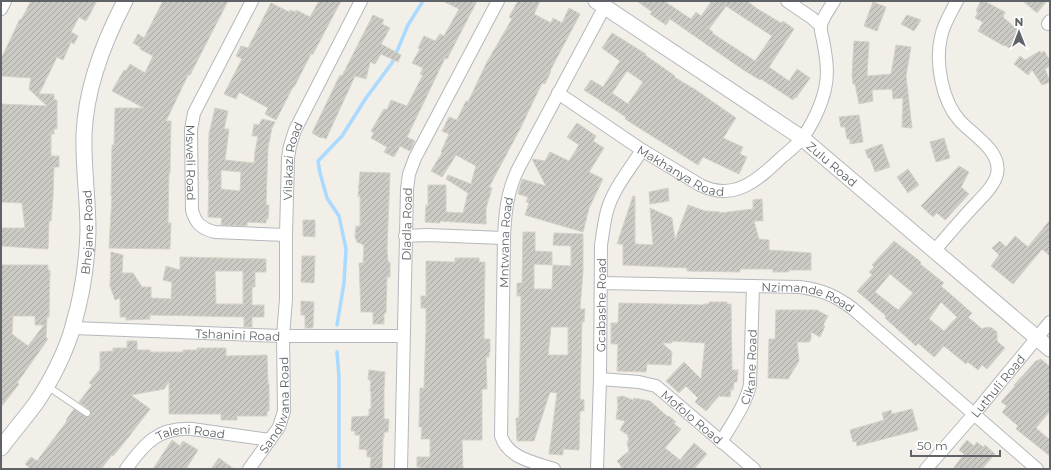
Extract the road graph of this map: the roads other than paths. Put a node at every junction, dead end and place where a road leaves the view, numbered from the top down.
1 (5, 1) edge
2 (125, 1) edge
3 (252, 1) edge
4 (361, 1) edge
5 (498, 1) edge
6 (787, 1) edge
7 (834, 1) edge
8 (957, 1) edge
9 (600, 4) edge
10 (1, 9) edge
11 (821, 26) junction
12 (558, 93) junction
13 (802, 138) junction
14 (642, 150) junction
15 (286, 234) junction
16 (406, 236) junction
17 (504, 238) junction
18 (935, 250) junction
19 (601, 284) junction
20 (753, 286) junction
21 (1050, 322) edge
22 (73, 328) junction
23 (284, 336) junction
24 (403, 336) junction
25 (1036, 338) junction
26 (1050, 349) edge
27 (600, 379) junction
28 (46, 385) junction
29 (87, 413) dead end
30 (974, 414) junction
31 (270, 440) junction
32 (3, 441) edge
33 (721, 442) junction
34 (126, 469) edge
35 (249, 469) edge
36 (401, 469) edge
37 (554, 469) edge
38 (597, 469) edge
39 (754, 469) edge
40 (926, 469) edge
41 (1037, 469) edge

1 - 10 street
2 - 22 street, Bhejane Road
3 - 15 street, Msweli Road
4 - 15 street, Vilakazi Road
5 - 16 street, Dladla Road
6 - 11 street
7 - 11 street
8 - 18 street
9 - 12 street, Mntwana Road
9 - 13 street, Zulu Road
11 - 13 street, Makhanya Road
12 - 14 street, Makhanya Road
12 - 17 street, Mntwana Road
13 - 14 street, Makhanya Road
13 - 18 street, Zulu Road
14 - 19 street, Gcabashe Road
15 - 23 street, Vilakazi Road
16 - 17 street
16 - 24 street, Dladla Road
17 - 37 street, Mntwana Road
18 - 25 street, Zulu Road
19 - 20 street, Nzimande Road
19 - 27 street, Gcabashe Road
20 - 30 street, Nzimande Road
20 - 33 street, Cikane Road
21 - 25 street, Luthuli Road
22 - 23 street, Tshanini Road
22 - 28 street, Bhejane Road
23 - 24 street, Tshanini Road
23 - 31 street, Sandlwana Road
24 - 36 street, Dladla Road
25 - 26 street, Zulu Road
25 - 30 street, Luthuli Road
27 - 33 street, Mofolo Road
27 - 38 street, Gcabashe Road
28 - 29 lane
28 - 32 street, Bhejane Road
30 - 40 street, Luthuli Road
30 - 41 street, Nzimande Road
31 - 34 street, Taleni Road
31 - 35 street, Sandlwana Road
33 - 39 street, Mofolo Road

